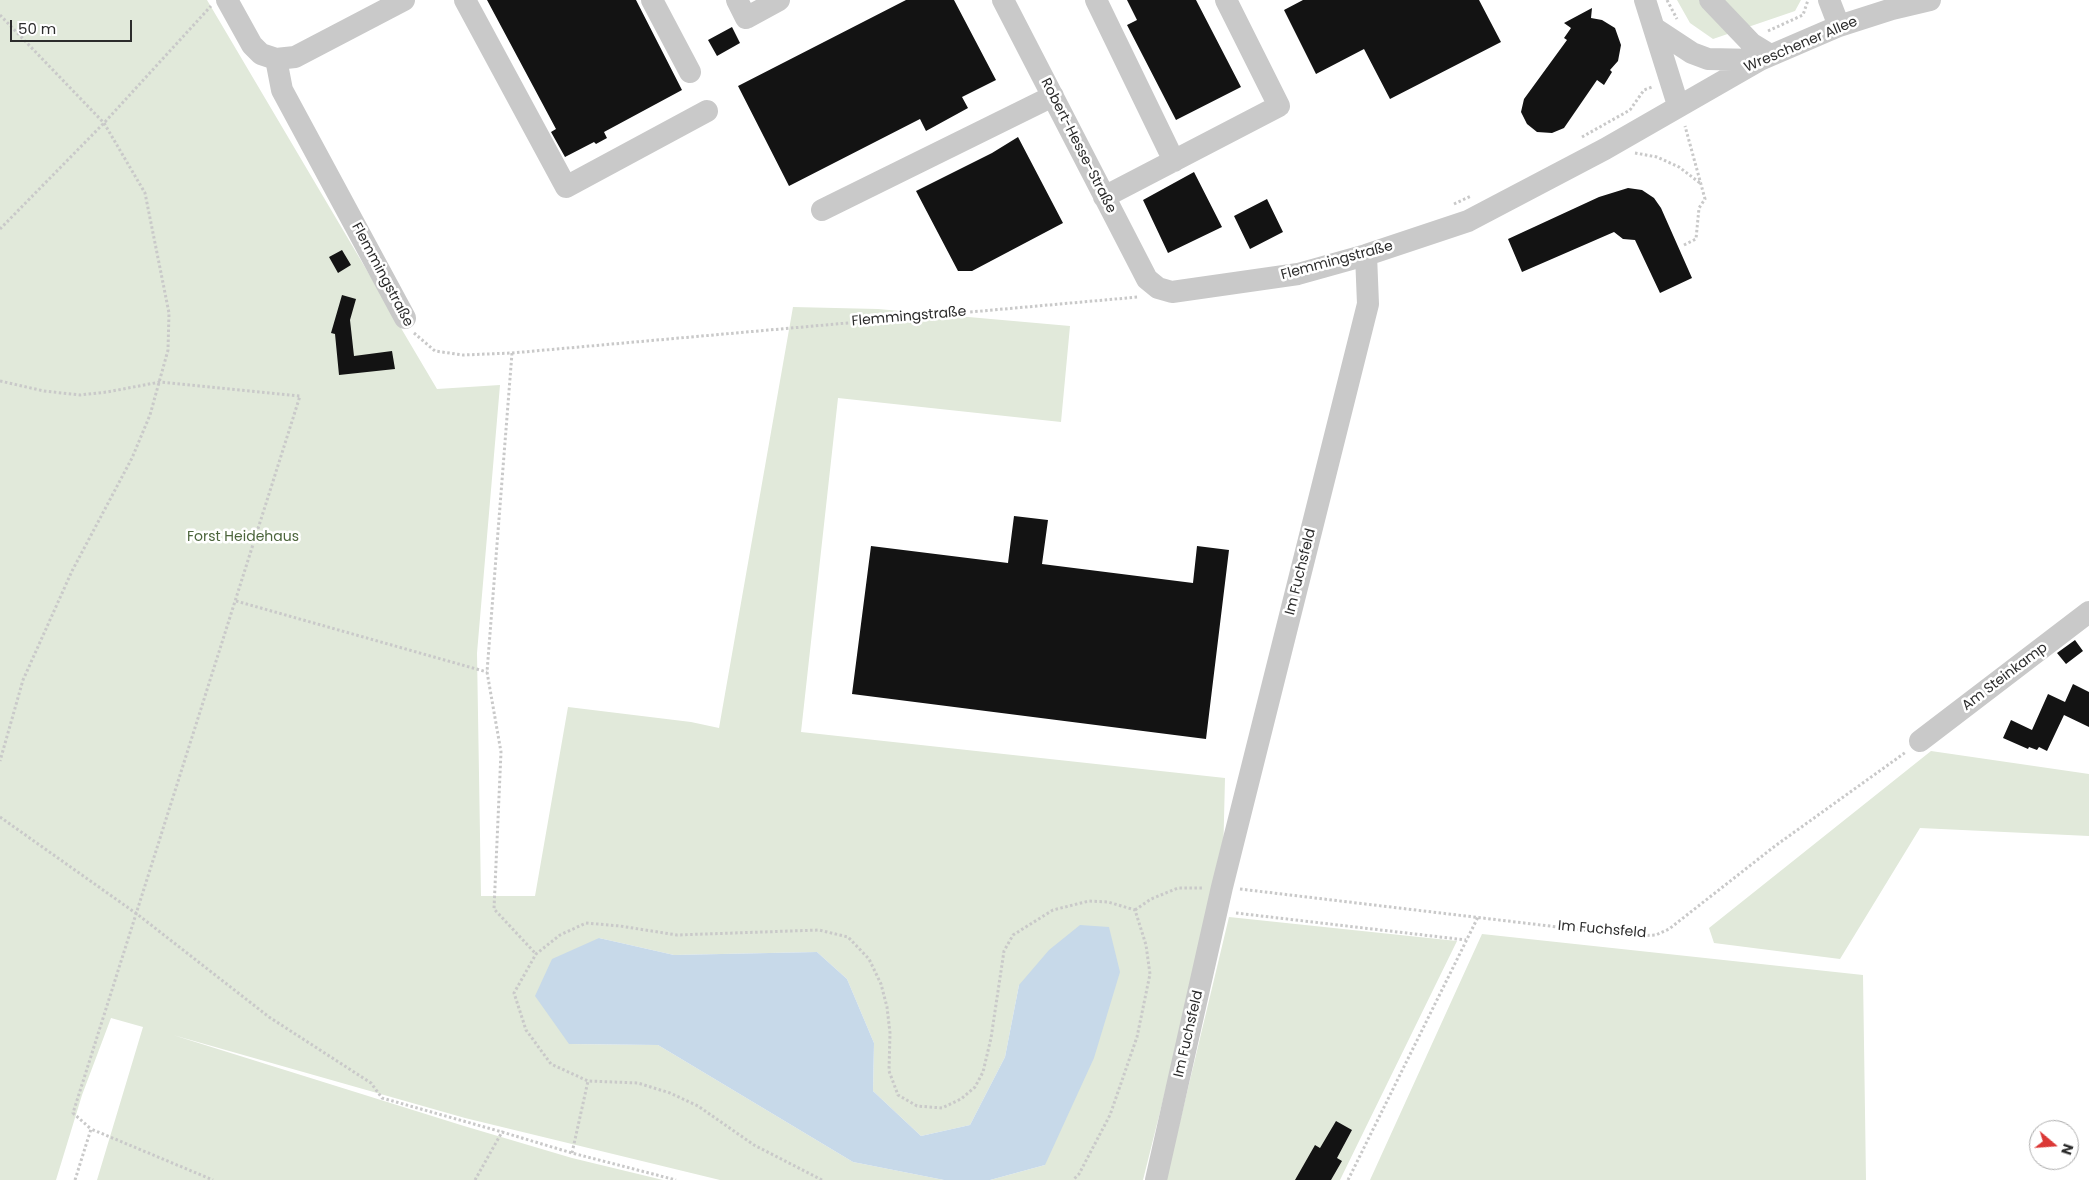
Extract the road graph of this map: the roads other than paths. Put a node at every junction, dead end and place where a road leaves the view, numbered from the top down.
1 (404, 0) edge
2 (464, 0) edge
3 (652, 0) edge
4 (737, 0) edge
5 (779, 0) edge
6 (1003, 0) edge
7 (1096, 0) edge
8 (1226, 0) edge
9 (1645, 0) edge
10 (1710, 0) edge
11 (1830, 0) edge
12 (1930, 0) edge
13 (220, 2) edge
14 (1839, 26) junction
15 (1654, 28) junction
16 (1765, 58) junction
17 (276, 59) junction
18 (690, 72) dead end
19 (1053, 96) junction
20 (1678, 105) junction
21 (707, 111) dead end
22 (1174, 161) junction
23 (1104, 197) junction
24 (822, 210) dead end
25 (1366, 256) junction
26 (1158, 288) joint
27 (405, 318) road end
28 (2089, 612) edge
29 (1920, 741) road end
30 (1156, 1180) edge

1 - 17 street
2 - 21 street
3 - 18 street
4 - 5 street
6 - 19 street, Robert-Hesse-Straße
7 - 22 street
8 - 22 street
9 - 15 street
10 - 16 street
11 - 14 street
12 - 14 street, Wreschener Allee
13 - 17 street
14 - 16 street, Wreschener Allee
15 - 16 street
15 - 20 street
16 - 20 street, Wreschener Allee
17 - 27 street, Flemmingstraße
19 - 23 street, Robert-Hesse-Straße
19 - 24 street
20 - 25 street, Flemmingstraße
22 - 23 street
23 - 26 street, Robert-Hesse-Straße
25 - 26 street, Flemmingstraße
25 - 30 street, Im Fuchsfeld
28 - 29 street, Am Steinkamp

